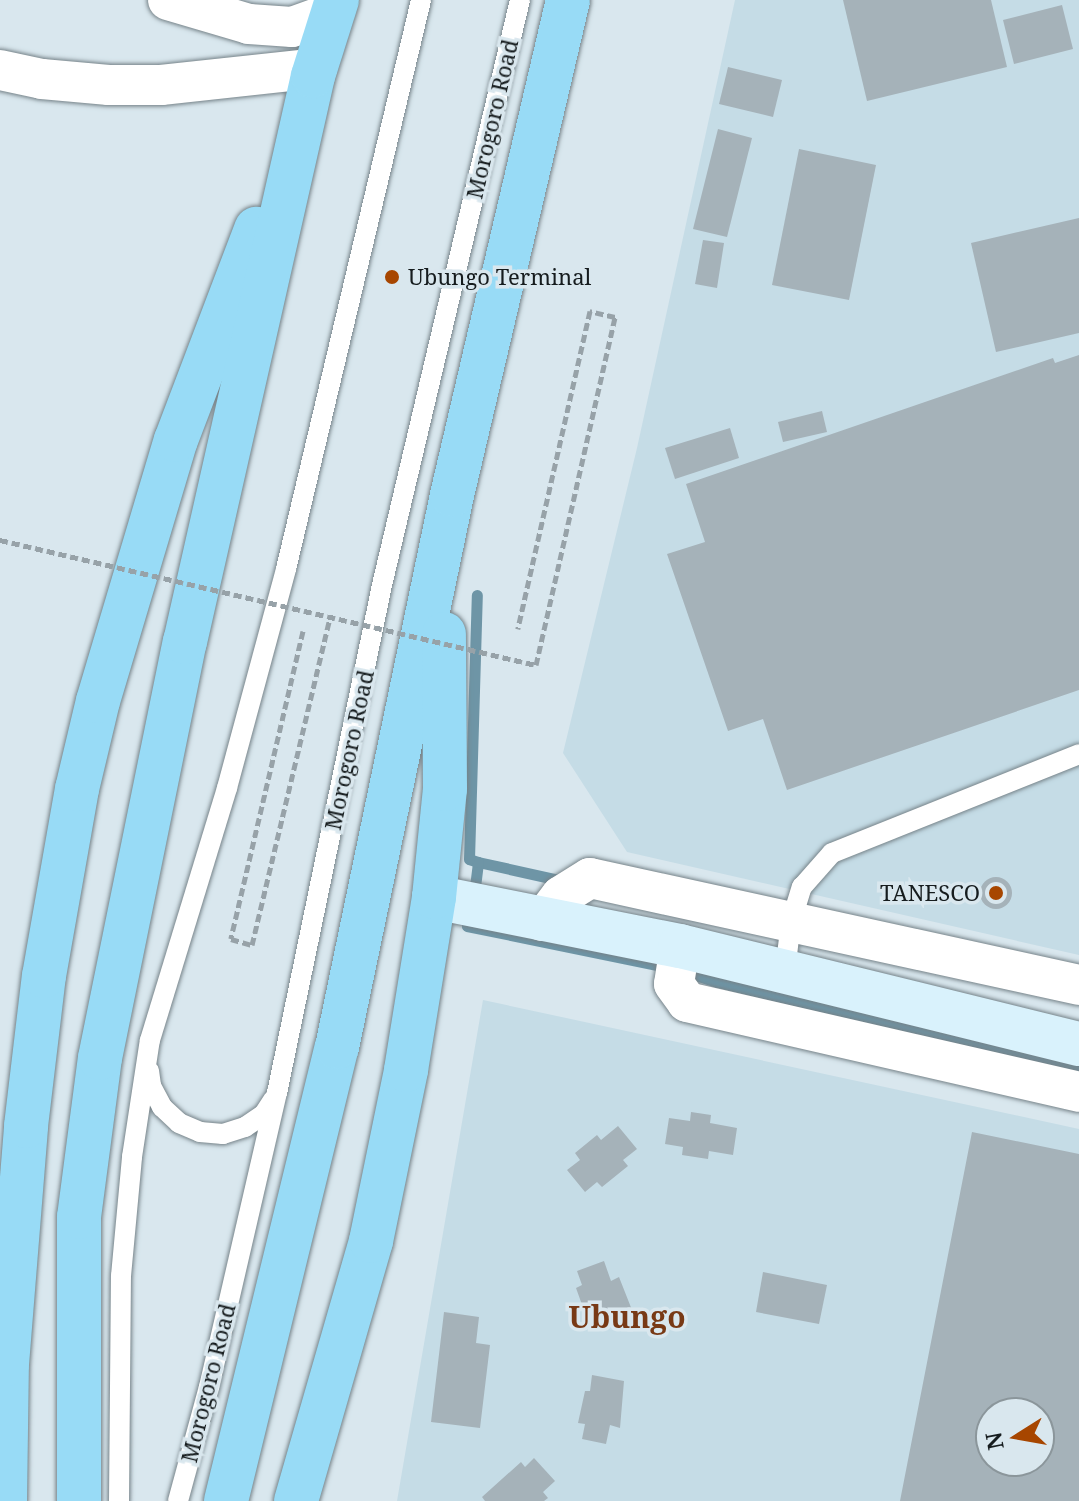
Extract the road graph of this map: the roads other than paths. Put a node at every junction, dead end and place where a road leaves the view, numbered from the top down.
1 (168, 0) edge
2 (421, 0) edge
3 (520, 0) edge
4 (568, 0) edge
5 (336, 6) edge
6 (0, 70) edge
7 (315, 72) junction
8 (452, 495) junction
9 (1079, 754) edge
10 (434, 897) junction
11 (542, 921) junction
12 (791, 922) junction
13 (680, 946) junction
14 (785, 971) junction
15 (1079, 985) edge
16 (150, 1040) junction
17 (1079, 1044) edge
18 (1079, 1092) edge
19 (277, 1093) junction
20 (7, 1253) edge
21 (100, 1374) junction
22 (5, 1501) edge
23 (79, 1501) edge
24 (119, 1501) edge
25 (178, 1501) edge
26 (226, 1501) edge
27 (296, 1501) edge

1 - 5 street
2 - 16 lane
3 - 19 lane, Morogoro Road
4 - 8 highway
5 - 7 highway
6 - 7 street
7 - 20 highway
7 - 21 highway
8 - 10 highway
8 - 26 highway
9 - 12 lane
10 - 11 main road
10 - 27 highway
11 - 12 street
11 - 13 main road
12 - 14 lane
12 - 15 street
13 - 14 main road
13 - 18 street
14 - 17 main road
16 - 19 lane
16 - 21 lane
19 - 25 lane, Morogoro Road
20 - 22 highway
21 - 23 highway
21 - 24 lane

